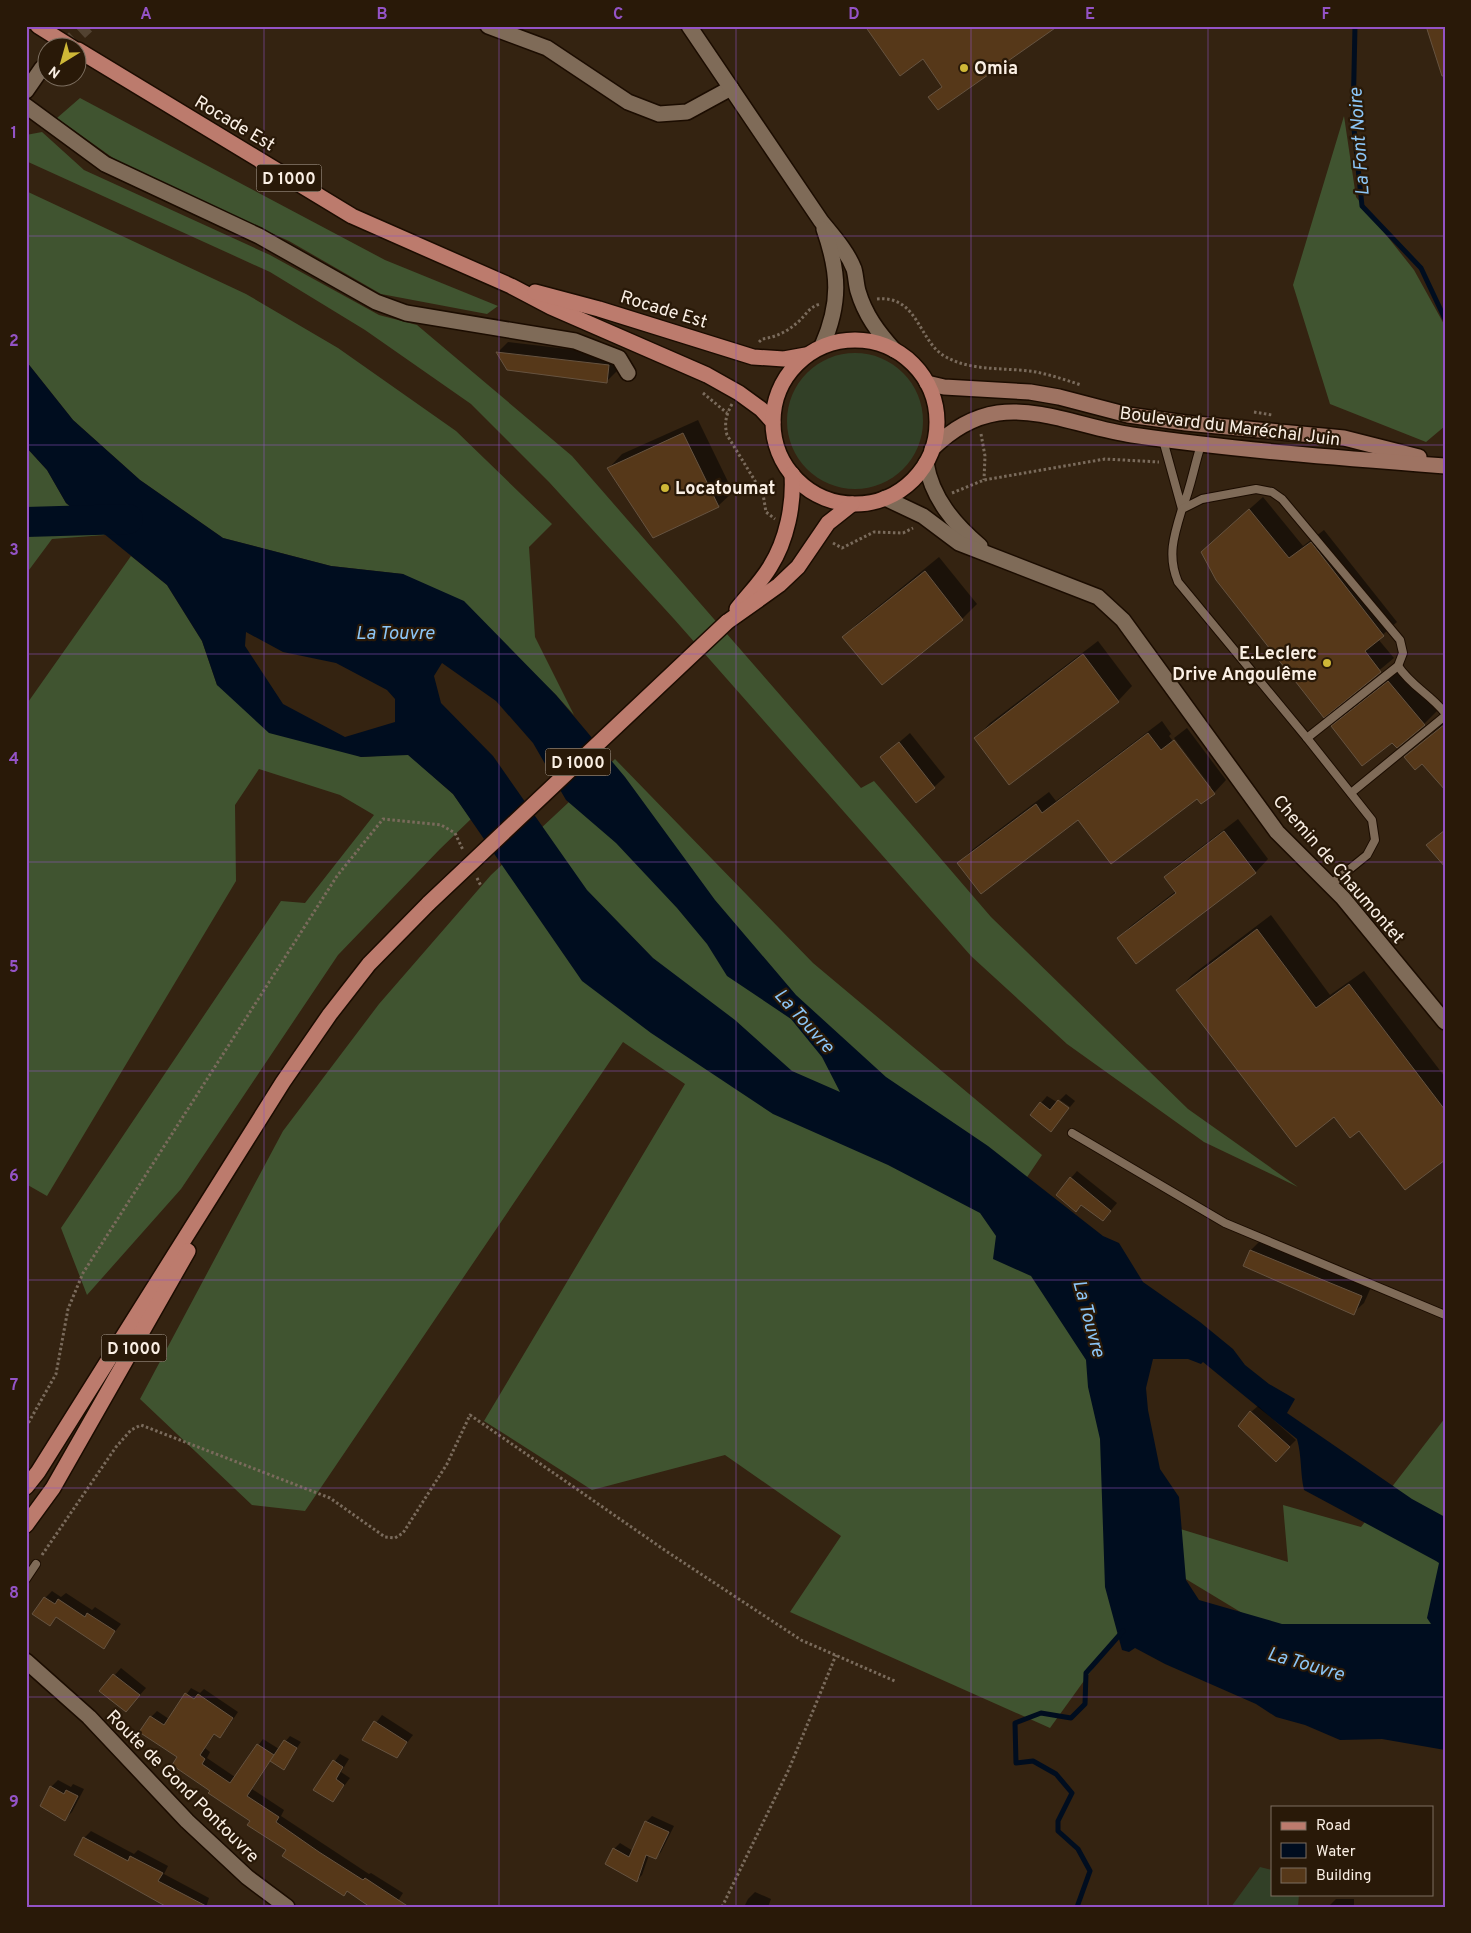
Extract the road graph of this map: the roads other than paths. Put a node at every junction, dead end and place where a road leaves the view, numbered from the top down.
1 (38, 26) edge
2 (488, 26) edge
3 (689, 26) edge
4 (57, 38) edge
5 (88, 56) edge
6 (38, 74) edge
7 (732, 88) junction
8 (26, 91) edge
9 (26, 106) edge
10 (821, 221) junction
11 (512, 286) junction
12 (822, 346) junction
13 (894, 350) junction
14 (806, 356) junction
15 (628, 373) dead end
16 (927, 383) junction
17 (773, 422) junction
18 (1163, 440) junction
19 (1202, 445) junction
20 (929, 456) junction
21 (1445, 465) edge
22 (792, 474) junction
23 (885, 498) junction
24 (852, 504) junction
25 (1182, 509) junction
26 (987, 552) junction
27 (727, 622) junction
28 (1398, 666) junction
29 (1445, 714) edge
30 (1307, 738) junction
31 (1351, 793) junction
32 (1330, 885) junction
33 (1445, 1022) edge
34 (1072, 1133) dead end
35 (232, 1165) junction
36 (1445, 1315) edge
37 (26, 1487) edge
38 (26, 1525) edge
39 (36, 1564) road end
40 (26, 1579) edge
41 (26, 1661) edge
42 (26, 1675) edge
43 (56, 1688) junction
44 (287, 1907) edge

1 - 4 main road
2 - 7 street
3 - 7 street
5 - 11 main road, Rocade Est / D 1000
6 - 8 street
7 - 10 street
9 - 15 street
10 - 12 street
10 - 13 street
11 - 14 main road, Rocade Est / D 1000
11 - 17 main road, Rocade Est / D 1000
12 - 13 main road
12 - 14 main road
13 - 16 main road
14 - 17 main road
16 - 20 main road
16 - 21 main road, Boulevard du Maréchal Juin
17 - 22 main road
18 - 19 main road, Boulevard du Maréchal Juin
18 - 20 main road, Boulevard du Maréchal Juin
18 - 25 lane
19 - 21 main road, Boulevard du Maréchal Juin
19 - 25 lane
20 - 23 main road
20 - 26 street, Chemin de Chaumontet
22 - 24 main road
22 - 27 main road, D 1000
23 - 24 main road
23 - 26 street, Chemin de Chaumontet
24 - 27 main road, D 1000
25 - 28 lane
25 - 30 lane
26 - 32 street, Chemin de Chaumontet
27 - 35 main road, D 1000, bridge
28 - 29 lane
28 - 30 lane
29 - 31 lane
30 - 31 lane
31 - 32 lane
32 - 33 street, Chemin de Chaumontet
34 - 36 lane
35 - 37 main road, D 1000
35 - 38 main road, D 1000
39 - 40 lane
41 - 43 street, Route de Gond Pontouvre
42 - 43 street, Route de Gond Pontouvre
43 - 44 street, Route de Gond Pontouvre

